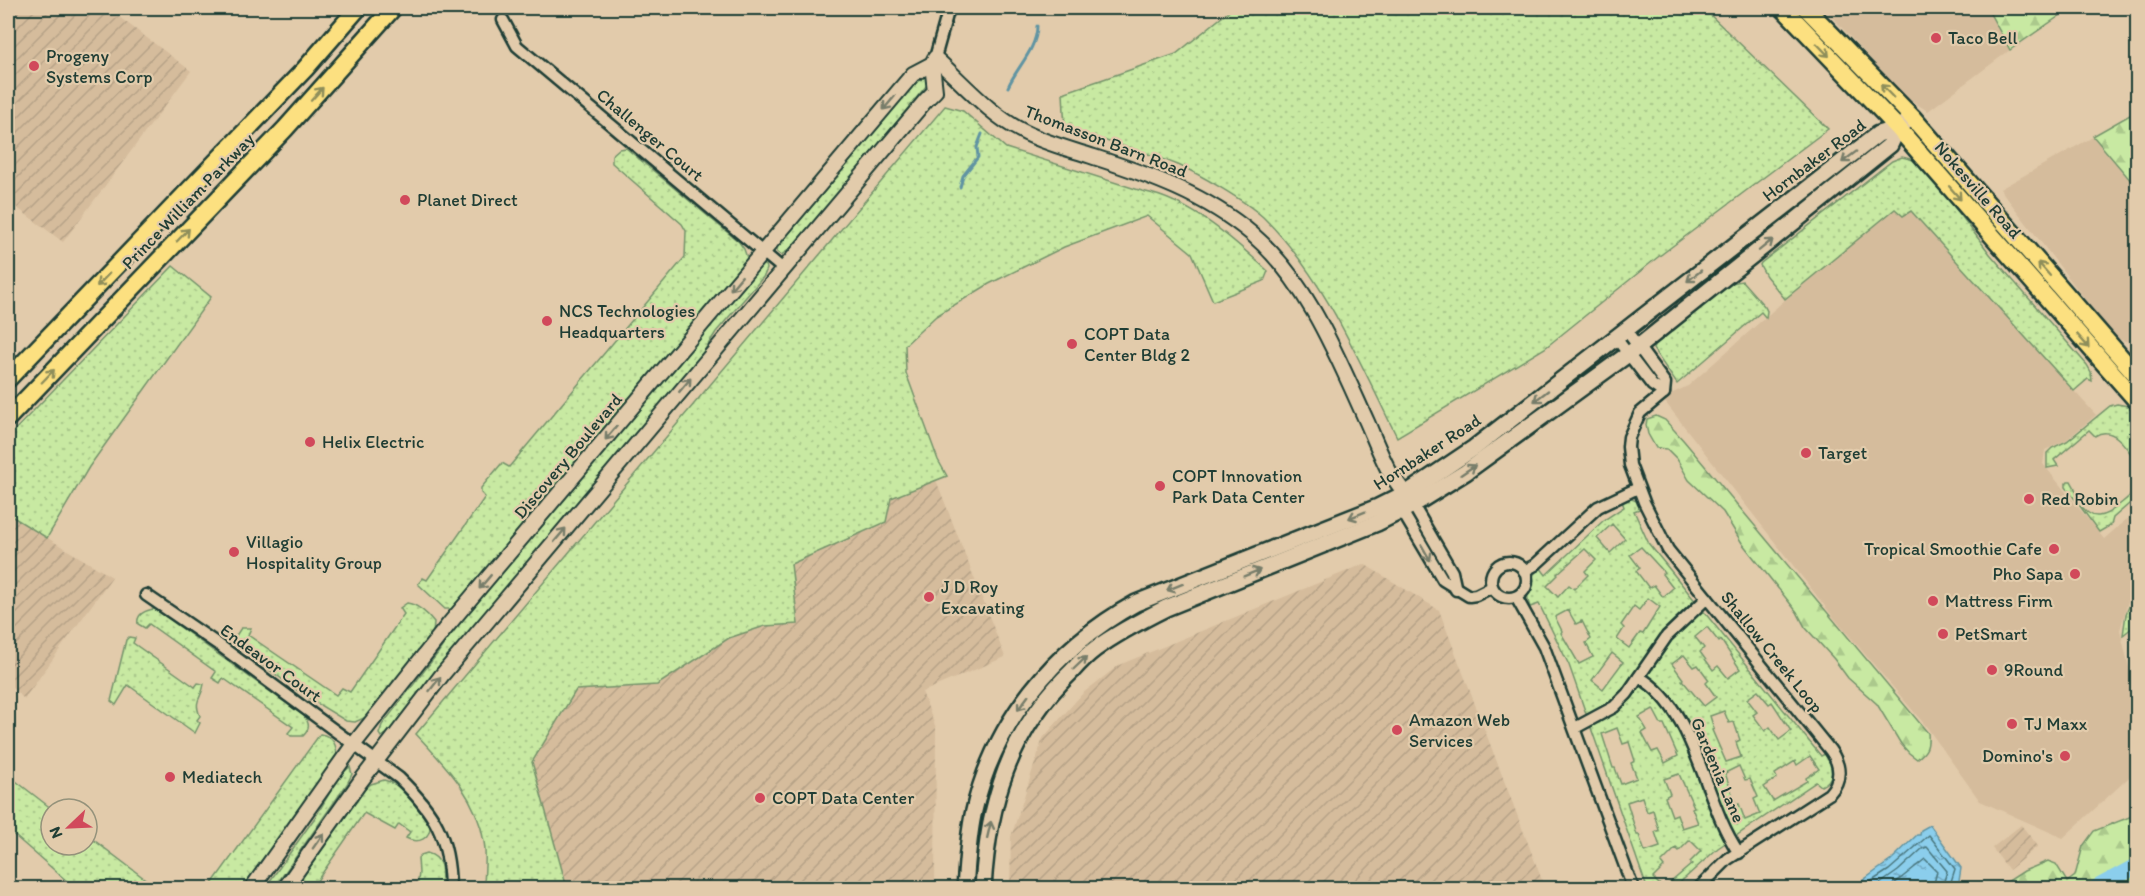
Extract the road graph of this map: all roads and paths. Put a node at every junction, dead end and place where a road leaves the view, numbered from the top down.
1 (358, 8) edge
2 (393, 8) edge
3 (949, 8) edge
4 (1783, 8) edge
5 (1806, 8) edge
6 (503, 20) dead end
7 (934, 61) junction
8 (1912, 117) junction
9 (1898, 128) junction
10 (762, 251) junction
11 (783, 269) junction
12 (1621, 334) junction
13 (1633, 350) junction
14 (2135, 369) edge
15 (8, 379) edge
16 (2116, 380) junction
17 (2138, 402) edge
18 (8, 418) edge
19 (1638, 488) junction
20 (1404, 502) junction
21 (1524, 571) junction
22 (1492, 587) junction
23 (146, 595) dead end
24 (1516, 597) junction
25 (1707, 598) junction
26 (1639, 677) junction
27 (1575, 728) junction
28 (354, 744) junction
29 (376, 760) junction
30 (1739, 853) junction
31 (252, 888) edge
32 (285, 888) edge
33 (450, 888) edge
34 (965, 888) edge
35 (983, 888) edge
36 (1633, 888) edge
37 (1699, 888) edge

1 -> 15 highway, Prince William Parkway
18 -> 2 highway, Prince William Parkway
3 - 7 street
4 -> 9 highway, Nokesville Road
8 -> 5 highway, Nokesville Road
6 - 10 street, Challenger Court
7 -> 10 street, Discovery Boulevard
7 - 11 street
7 - 20 street, Thomasson Barn Road
8 - 9 main road, Hornbaker Road
14 -> 8 highway, Nokesville Road
9 -> 12 main road, Hornbaker Road
13 -> 9 main road, Hornbaker Road
9 -> 16 highway, Nokesville Road
10 - 11 street, Challenger Court
10 -> 28 street, Discovery Boulevard
29 -> 11 street
12 - 13 street, Shallow Creek Loop
12 -> 20 main road, Hornbaker Road
13 - 19 street, Shallow Creek Loop
20 -> 13 main road, Hornbaker Road
14 - 16 street
16 - 17 highway, Nokesville Road
19 - 21 street
19 - 25 street, Shallow Creek Loop
20 - 22 street
20 -> 34 main road, Hornbaker Road
35 -> 20 main road, Hornbaker Road
21 - 22 street
21 - 24 street
22 - 24 street
23 - 28 street, Endeavor Court
24 - 27 street
25 - 26 street
25 - 30 street, Shallow Creek Loop
26 - 27 street
26 - 30 street, Gardenia Lane
27 - 36 street
28 - 29 street, Endeavor Court
28 - 31 street, Discovery Boulevard
32 -> 29 street
29 - 33 street, Endeavor Court
30 - 37 street, Shallow Creek Loop

